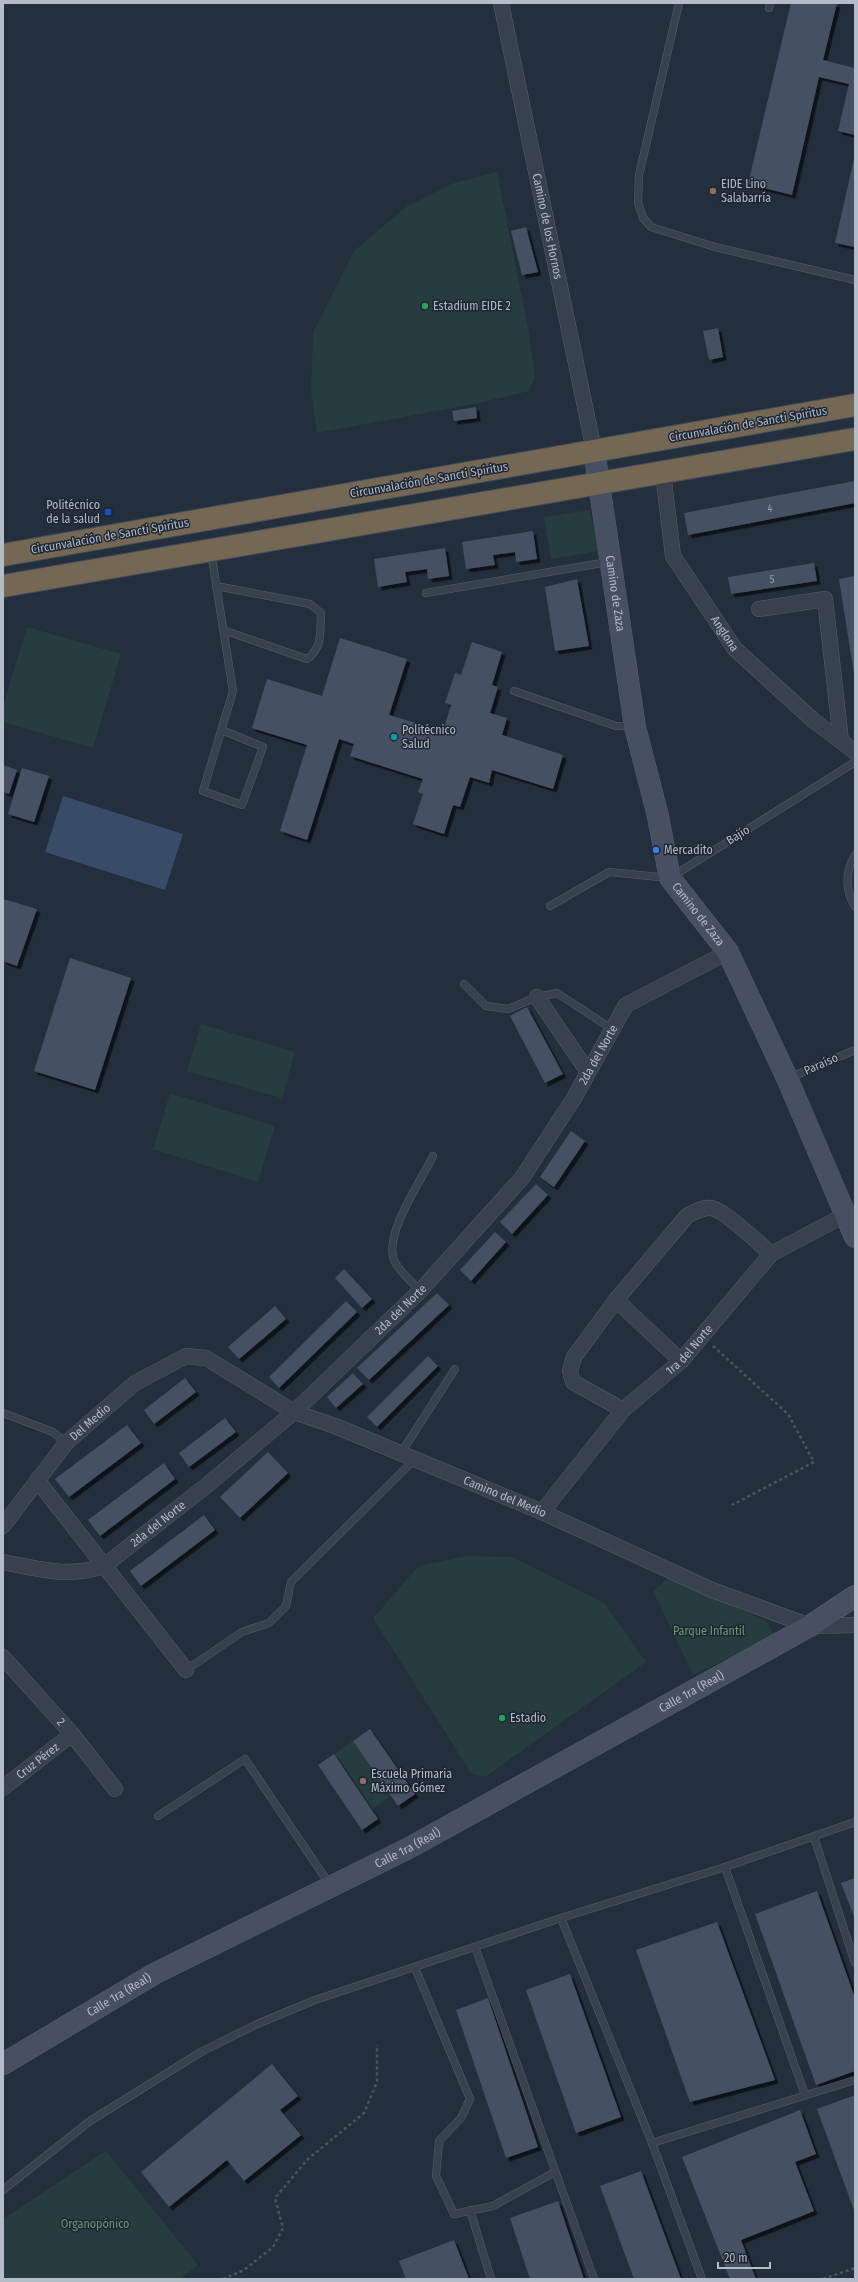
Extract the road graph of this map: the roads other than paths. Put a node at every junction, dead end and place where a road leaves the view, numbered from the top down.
1 (501, 3) edge
2 (679, 3) edge
3 (855, 280) edge
4 (855, 405) edge
5 (855, 439) edge
6 (594, 450) junction
7 (663, 473) junction
8 (599, 482) junction
9 (204, 519) junction
10 (211, 551) junction
11 (3, 555) edge
12 (610, 562) junction
13 (3, 586) edge
14 (216, 586) junction
15 (426, 593) dead end
16 (759, 609) dead end
17 (224, 630) junction
18 (514, 691) dead end
19 (635, 727) junction
20 (222, 730) junction
21 (842, 741) junction
22 (855, 752) edge
23 (855, 762) edge
24 (855, 855) edge
25 (670, 878) junction
26 (550, 906) dead end
27 (855, 906) edge
28 (728, 952) junction
29 (464, 984) dead end
30 (537, 997) junction
31 (612, 1029) junction
32 (855, 1050) edge
33 (588, 1072) junction
34 (787, 1078) junction
35 (434, 1156) dead end
36 (850, 1213) edge
37 (855, 1237) edge
38 (771, 1254) junction
39 (420, 1291) junction
40 (616, 1300) junction
41 (206, 1358) joint
42 (682, 1360) junction
43 (455, 1369) dead end
44 (623, 1410) junction
45 (294, 1412) junction
46 (3, 1414) edge
47 (66, 1443) junction
48 (401, 1453) junction
49 (414, 1459) junction
50 (37, 1480) junction
51 (542, 1512) junction
52 (3, 1526) edge
53 (3, 1562) edge
54 (104, 1566) junction
55 (855, 1596) edge
56 (855, 1625) edge
57 (810, 1626) junction
58 (3, 1657) edge
59 (186, 1670) joint
60 (72, 1734) junction
61 (3, 1788) edge
62 (115, 1789) dead end
63 (158, 1816) dead end
64 (855, 1822) edge
65 (814, 1836) junction
66 (725, 1867) junction
67 (332, 1887) junction
68 (561, 1918) junction
69 (475, 1947) junction
70 (855, 1963) edge
71 (415, 1968) junction
72 (3, 2064) edge
73 (855, 2080) edge
74 (805, 2095) junction
75 (652, 2143) junction
76 (555, 2172) junction
77 (3, 2190) edge
78 (470, 2210) junction
79 (491, 2279) edge
80 (594, 2279) edge
81 (702, 2279) edge

1 - 6 street, Camino de los Hornos
2 - 3 lane
4 - 6 highway, Circunvalación de Sancti Spíritus
5 - 7 highway
6 - 8 street, Camino de Zaza
6 - 9 highway, Circunvalación de Sancti Spíritus
7 - 8 highway
7 - 21 street, Anglona
8 - 10 highway
8 - 12 street, Camino de Zaza
9 - 10 highway
9 - 11 highway, Circunvalación de Sancti Spíritus
10 - 13 highway
10 - 14 lane
12 - 15 lane
12 - 19 street, Camino de Zaza
14 - 17 lane
14 - 17 lane
16 - 21 street
17 - 20 lane
18 - 19 lane
19 - 25 street, Camino de Zaza
20 - 20 lane
21 - 22 street, Anglona
23 - 25 lane, Bajío
24 - 27 lane
25 - 26 lane
25 - 28 street, Camino de Zaza
28 - 31 street, 2da del Norte
28 - 34 street, Camino de Zaza
29 - 30 lane
30 - 31 lane
30 - 33 street
31 - 33 street, 2da del Norte
32 - 34 lane, Paraíso
33 - 39 street, 2da del Norte
34 - 36 street, Camino de Zaza
35 - 39 lane
36 - 37 street, Camino de Zaza
36 - 38 street, 1ra del Norte
38 - 40 street
38 - 42 street, 1ra del Norte
39 - 45 street, 2da del Norte
40 - 42 street
40 - 44 street
41 - 45 street, Camino del Medio
41 - 47 street, Del Medio
42 - 44 street, 1ra del Norte
43 - 48 lane
44 - 51 street, 1ra del Norte
45 - 48 street, Camino del Medio
45 - 54 street, 2da del Norte
46 - 47 lane
47 - 50 street, Del Medio
48 - 49 street, Camino del Medio
49 - 51 street, Camino del Medio
49 - 59 lane
50 - 52 street, Del Medio
50 - 54 street
51 - 57 street, Camino del Medio
53 - 54 street, 2da del Norte
54 - 59 street
55 - 57 street, Calle 1ra (Real)
56 - 57 street
57 - 67 street, Calle 1ra (Real)
58 - 60 street, 2
60 - 61 street, Cruz Pérez
60 - 62 street, 2
63 - 67 lane
64 - 65 lane
65 - 66 lane
65 - 70 lane
66 - 68 lane
66 - 74 lane
67 - 72 street, Calle 1ra (Real)
68 - 69 lane
68 - 75 lane
69 - 71 lane
69 - 76 lane
71 - 77 lane
71 - 78 lane
73 - 74 lane
74 - 75 lane
75 - 81 lane
76 - 78 lane
76 - 80 lane
78 - 79 lane

